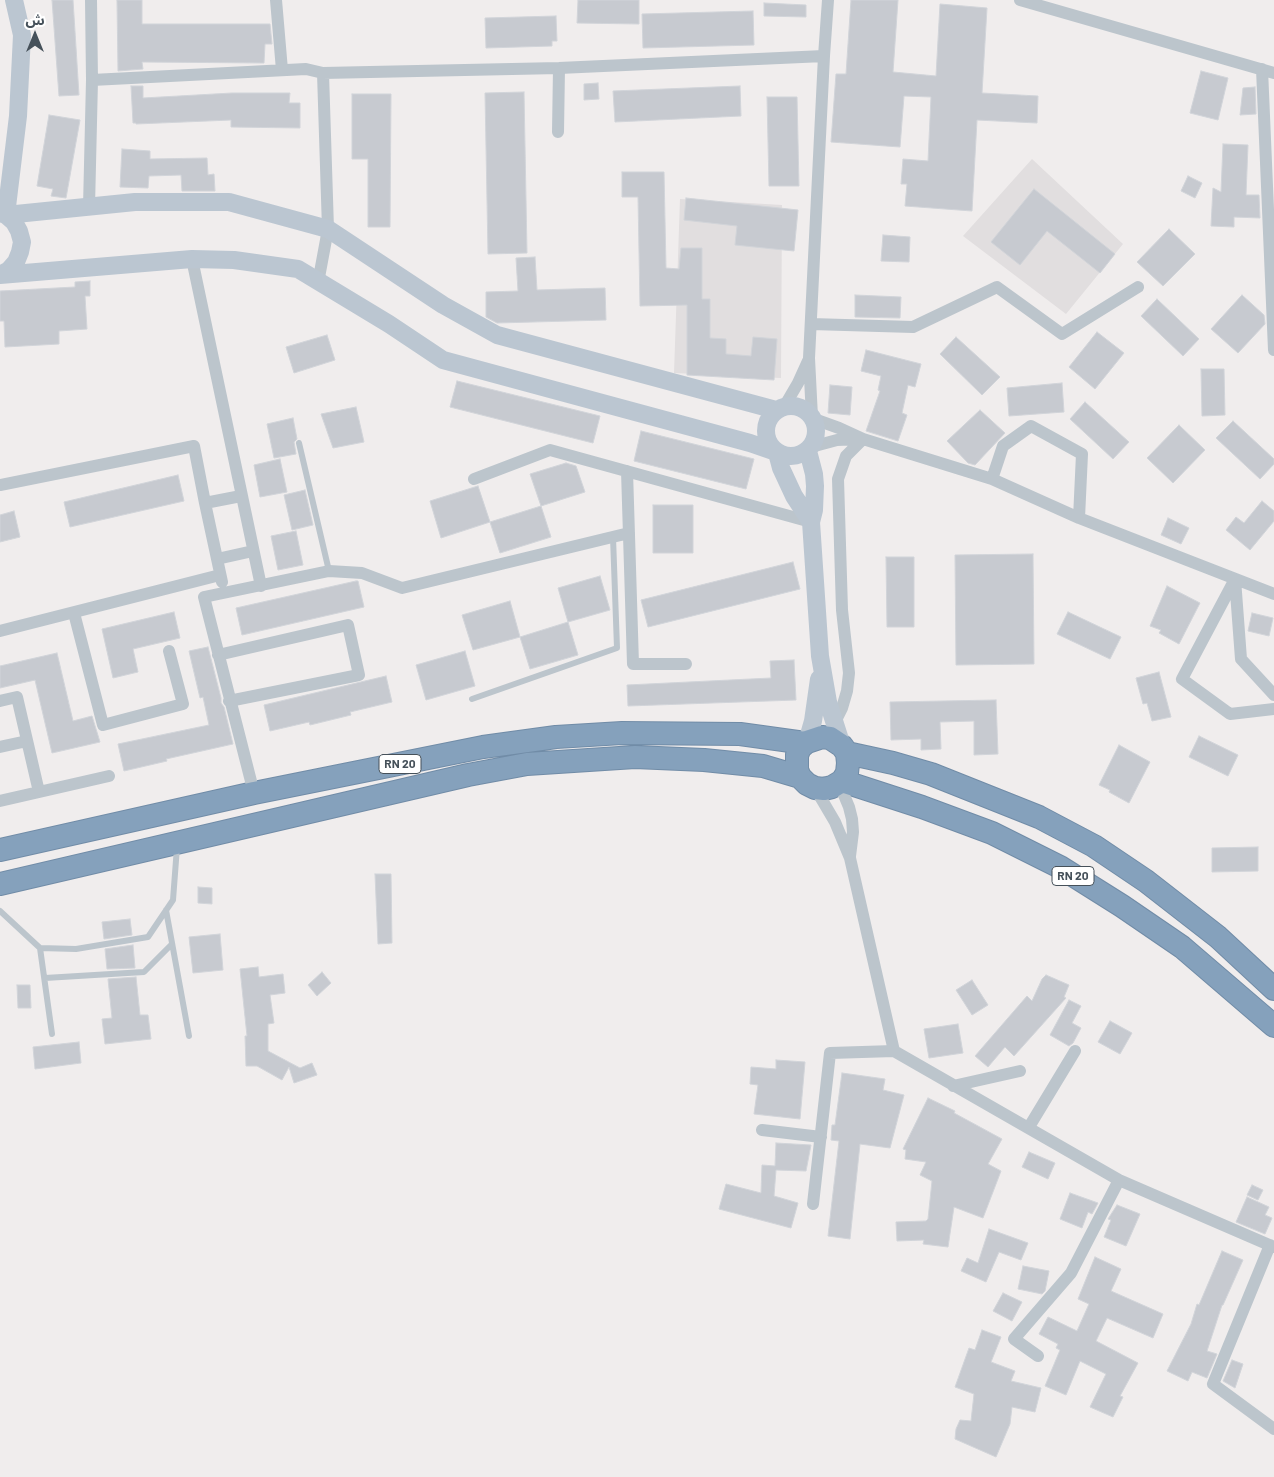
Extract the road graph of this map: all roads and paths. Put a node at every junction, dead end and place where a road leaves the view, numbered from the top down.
1 (14, 0) edge
2 (91, 0) edge
3 (276, 0) edge
4 (828, 0) edge
5 (1020, 0) edge
6 (824, 56) junction
7 (559, 68) junction
8 (282, 70) junction
9 (1268, 71) edge
10 (323, 73) junction
11 (92, 80) junction
12 (558, 132) dead end
13 (88, 207) junction
14 (3, 214) edge
15 (328, 229) junction
16 (192, 259) junction
17 (0, 275) edge
18 (1272, 280) edge
19 (318, 282) junction
20 (1138, 287) dead end
21 (811, 324) junction
22 (1274, 350) edge
23 (809, 358) junction
24 (780, 408) junction
25 (813, 418) junction
26 (863, 439) junction
27 (299, 443) dead end
28 (809, 449) junction
29 (776, 452) junction
30 (627, 471) junction
31 (474, 479) dead end
32 (992, 479) junction
33 (0, 485) edge
34 (241, 496) junction
35 (206, 503) junction
36 (1079, 518) junction
37 (811, 522) junction
38 (629, 533) junction
39 (613, 537) junction
40 (253, 551) junction
41 (217, 559) junction
42 (329, 571) junction
43 (220, 576) junction
44 (1235, 579) junction
45 (261, 586) junction
46 (223, 592) junction
47 (1274, 594) edge
48 (74, 613) junction
49 (0, 631) edge
50 (169, 652) dead end
51 (218, 655) junction
52 (820, 656) junction
53 (686, 664) dead end
54 (1274, 695) edge
55 (472, 699) dead end
56 (0, 701) edge
57 (229, 701) junction
58 (1274, 708) edge
59 (834, 724) junction
60 (27, 741) junction
61 (806, 742) junction
62 (0, 747) edge
63 (844, 750) junction
64 (109, 776) dead end
65 (840, 782) junction
66 (808, 783) junction
67 (39, 792) junction
68 (254, 793) junction
69 (0, 801) edge
70 (178, 843) junction
71 (0, 850) edge
72 (850, 858) junction
73 (0, 884) edge
74 (166, 910) junction
75 (0, 911) edge
76 (172, 944) junction
77 (40, 948) junction
78 (45, 978) junction
79 (1274, 989) edge
80 (1274, 1026) edge
81 (52, 1034) dead end
82 (189, 1036) dead end
83 (894, 1051) junction
84 (1075, 1051) dead end
85 (1020, 1071) dead end
86 (953, 1086) junction
87 (1029, 1127) junction
88 (762, 1130) dead end
89 (821, 1137) junction
90 (1119, 1180) junction
91 (813, 1204) dead end
92 (1272, 1246) edge
93 (1038, 1356) dead end
94 (1274, 1429) edge

1 - 14 street
2 - 11 street
3 - 8 street
4 - 6 street
5 - 9 street
6 - 7 street
6 - 21 street
7 - 10 street
7 - 12 street
8 - 10 street
8 - 11 street
9 - 18 street
10 - 15 street
11 - 13 street
13 - 14 street
13 - 15 street
14 - 17 street
15 - 19 street
15 - 24 street
16 - 17 street
16 - 19 street
16 - 34 street
18 - 22 street
19 - 29 street
20 - 21 street
21 - 23 street
23 - 24 street
23 - 25 street
24 - 25 street
24 - 29 street
25 - 26 street
25 - 28 street
26 - 28 street
26 - 32 street
26 - 59 street
27 - 42 lane
28 - 29 street
28 - 37 street
29 - 37 street
30 - 31 street
30 - 37 street
30 - 38 street
32 - 36 street
32 - 36 street
33 - 35 street
34 - 35 street
34 - 40 street
35 - 41 street
36 - 44 street
37 - 52 street
38 - 39 street
38 - 53 street
39 - 42 street
39 - 55 lane
40 - 41 street
40 - 45 street
41 - 43 street
42 - 45 street
43 - 46 street
43 - 48 street
44 - 47 street
44 - 54 street
44 - 58 street
45 - 46 street
46 - 51 street
48 - 49 street
48 - 50 street
51 - 57 street
51 - 57 street
52 - 59 street
52 - 61 street
56 - 60 street
57 - 68 street
59 - 63 street
60 - 62 street
60 - 67 street
61 - 63 highway
61 - 66 highway
61 - 68 highway, RN 20
63 - 65 highway
63 - 79 highway, RN 20
64 - 67 street
65 - 66 highway
65 - 72 street
65 - 80 highway, RN 20
66 - 70 highway, RN 20
66 - 72 street
67 - 69 street
68 - 71 highway, RN 20
70 - 73 highway, RN 20
70 - 74 lane
72 - 83 street
74 - 76 lane
74 - 77 lane
75 - 77 lane
76 - 78 lane
76 - 82 lane
77 - 78 lane
78 - 81 lane
83 - 86 street
83 - 89 street
84 - 87 street
85 - 86 street
86 - 87 street
87 - 90 street
88 - 89 street
89 - 91 street
90 - 92 street
90 - 93 street
92 - 94 street

